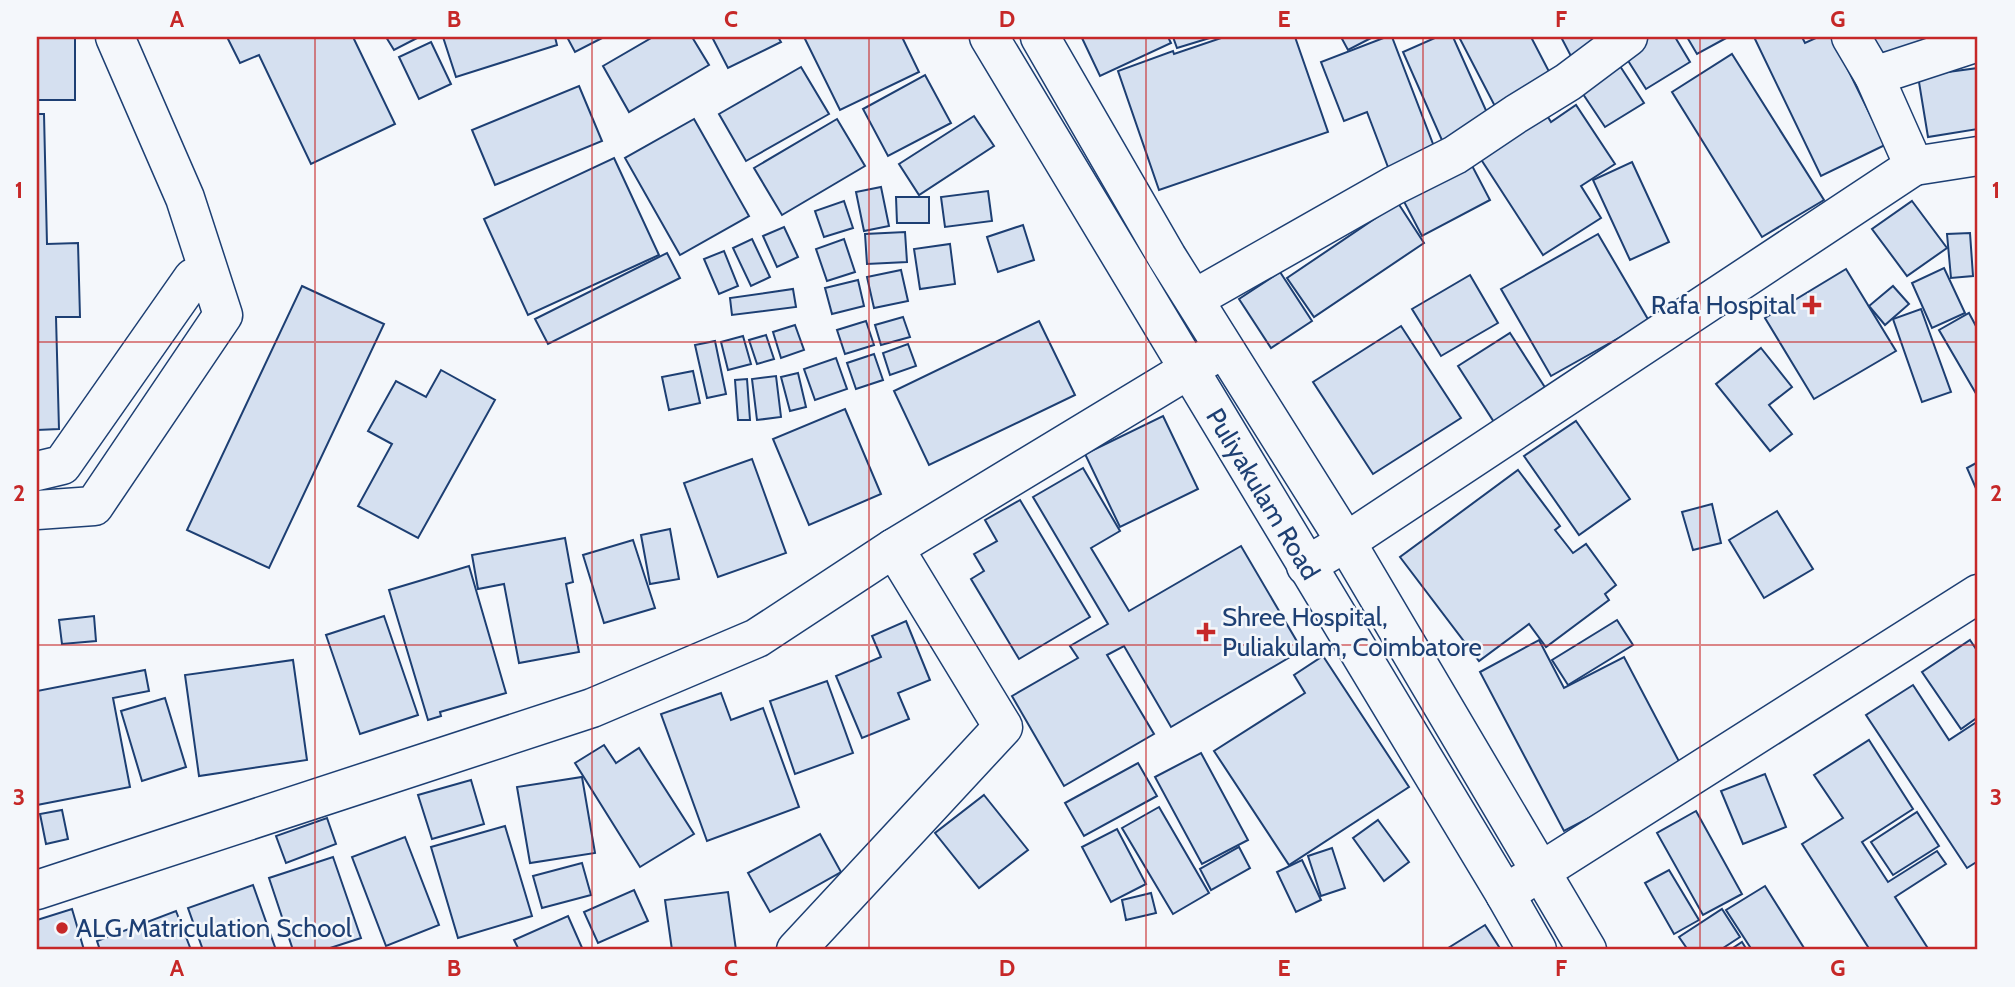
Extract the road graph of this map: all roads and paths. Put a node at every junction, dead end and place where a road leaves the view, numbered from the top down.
1 (116, 37) edge
2 (1032, 37) edge
3 (1040, 37) edge
4 (1628, 37) edge
5 (1851, 37) edge
6 (1978, 42) edge
7 (994, 47) edge
8 (1874, 76) junction
9 (1978, 156) edge
10 (1914, 166) junction
11 (193, 278) dead end
12 (1194, 299) junction
13 (1225, 348) junction
14 (1189, 370) junction
15 (37, 471) edge
16 (37, 510) edge
17 (1346, 542) junction
18 (894, 548) junction
19 (1306, 566) junction
20 (1978, 594) edge
21 (1539, 872) junction
22 (37, 890) edge
23 (1506, 894) junction
24 (796, 950) edge
25 (1537, 950) edge
26 (1587, 950) edge

1 - 16 street
2 - 7 street
3 - 12 street, Puliyakulam Road
4 - 12 street
5 - 8 street
6 - 8 street
7 - 14 street, Puliyakulam Road
8 - 10 street
9 - 10 street
10 - 17 street
11 - 15 street
12 - 13 street, Puliyakulam Road
13 - 14 street
13 - 17 street, Puliyakulam Road
14 - 18 street
14 - 19 street, Puliyakulam Road
17 - 19 street
17 - 21 street, Puliyakulam Road
18 - 22 street
18 - 24 street
19 - 23 street, Puliyakulam Road
20 - 21 street
21 - 23 street
21 - 26 street, Puliyakulam Road
23 - 25 street, Puliyakulam Road

